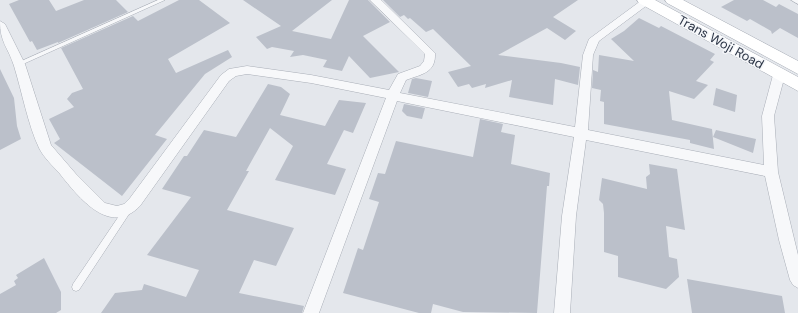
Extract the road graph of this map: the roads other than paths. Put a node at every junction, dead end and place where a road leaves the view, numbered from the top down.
1 (162, 0) edge
2 (375, 0) edge
3 (672, 0) edge
4 (645, 1) edge
5 (0, 24) edge
6 (19, 64) junction
7 (798, 68) edge
8 (779, 75) junction
9 (798, 85) edge
10 (393, 95) junction
11 (581, 133) junction
12 (770, 172) junction
13 (128, 209) junction
14 (798, 280) edge
15 (76, 287) dead end
16 (311, 313) edge
17 (562, 313) edge

1 - 6 lane
2 - 10 street
3 - 7 main road, Trans Woji Road
4 - 8 main road, Trans Woji Road
4 - 11 street
5 - 6 street
6 - 13 street
8 - 9 main road, Trans Woji Road
8 - 12 street
10 - 11 street
10 - 13 street
10 - 16 street
11 - 12 street
11 - 17 street
12 - 14 street
13 - 15 lane

